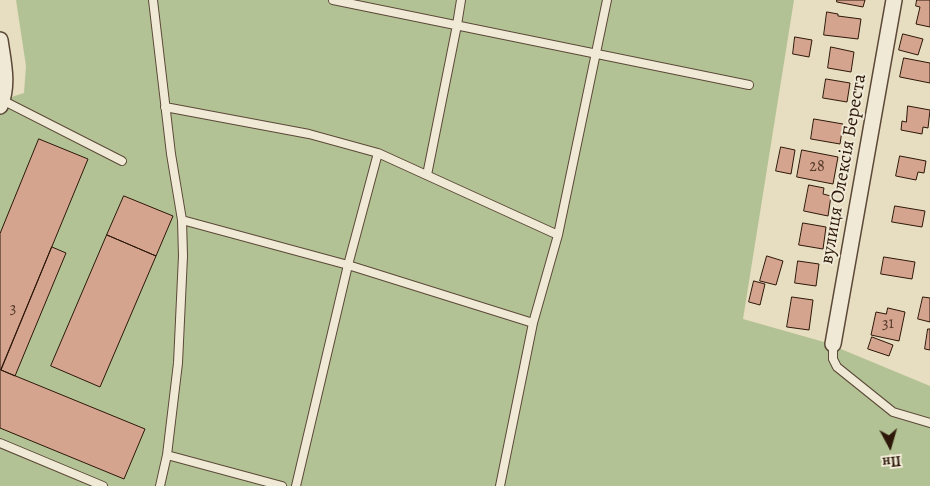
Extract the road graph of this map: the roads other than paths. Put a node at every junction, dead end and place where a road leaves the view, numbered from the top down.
1 (153, 0) edge
2 (332, 0) edge
3 (460, 0) edge
4 (607, 0) edge
5 (894, 0) edge
6 (458, 26) junction
7 (0, 40) edge
8 (597, 54) junction
9 (1, 56) edge
10 (749, 85) dead end
11 (1, 103) edge
12 (165, 107) junction
13 (378, 153) junction
14 (122, 161) dead end
15 (428, 175) junction
16 (182, 220) junction
17 (558, 235) junction
18 (348, 265) junction
19 (533, 323) junction
20 (833, 344) joint
21 (930, 423) edge
22 (0, 443) edge
23 (168, 455) junction
24 (104, 486) edge
25 (160, 486) edge
26 (282, 486) edge
27 (296, 486) edge
28 (500, 486) edge

1 - 12 lane
2 - 6 lane
3 - 6 lane
4 - 8 lane
5 - 20 street, вулиця Олексія Береста
6 - 8 lane
6 - 15 lane
7 - 9 street
8 - 10 lane
8 - 17 lane
9 - 11 street
11 - 14 lane
12 - 13 lane
12 - 16 lane
13 - 15 lane
13 - 18 lane
15 - 17 lane
16 - 18 lane
16 - 23 lane
17 - 19 lane
18 - 19 lane
18 - 27 lane
19 - 28 lane
20 - 21 lane
22 - 24 lane
23 - 25 lane
23 - 26 lane

